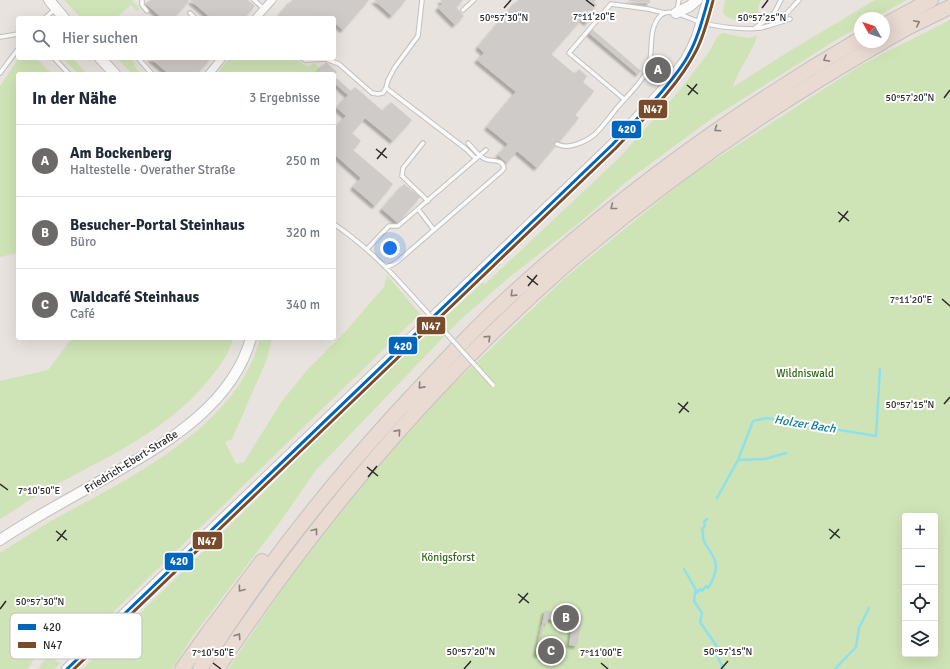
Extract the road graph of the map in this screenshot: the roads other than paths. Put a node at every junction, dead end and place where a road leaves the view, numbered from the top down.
1 (49, 0) edge
2 (142, 0) edge
3 (254, 0) edge
4 (272, 0) edge
5 (422, 0) edge
6 (474, 0) edge
7 (679, 0) edge
8 (697, 0) edge
9 (708, 0) edge
10 (781, 0) edge
11 (798, 0) edge
12 (931, 0) edge
13 (950, 7) edge
14 (56, 8) junction
15 (264, 9) junction
16 (463, 10) dead end
17 (147, 11) dead end
18 (190, 13) dead end
19 (671, 13) junction
20 (47, 16) edge
21 (62, 16) edge
22 (193, 16) edge
23 (258, 16) edge
24 (790, 19) dead end
25 (702, 22) junction
26 (890, 22) edge
27 (771, 25) junction
28 (755, 28) junction
29 (16, 34) edge
30 (0, 37) edge
31 (890, 38) edge
32 (854, 43) edge
33 (873, 48) edge
34 (16, 53) edge
35 (56, 60) edge
36 (102, 60) edge
37 (140, 60) edge
38 (220, 60) edge
39 (329, 60) edge
40 (68, 72) edge
41 (113, 72) edge
42 (150, 72) edge
43 (212, 72) edge
44 (0, 73) edge
45 (386, 88) junction
46 (624, 100) junction
47 (423, 143) dead end
48 (468, 143) dead end
49 (557, 144) dead end
50 (486, 150) dead end
51 (480, 155) junction
52 (476, 159) junction
53 (428, 201) junction
54 (418, 209) junction
55 (336, 226) edge
56 (434, 230) junction
57 (367, 249) junction
58 (386, 267) junction
59 (250, 340) edge
60 (492, 385) dead end
61 (358, 454) junction
62 (0, 540) edge
63 (126, 613) edge
64 (78, 659) edge
65 (67, 669) edge
66 (182, 669) edge
67 (200, 669) edge
68 (217, 669) edge

1 - 14 main road
2 - 17 lane
3 - 15 lane
4 - 15 street
5 - 45 lane
6 - 16 lane
7 - 19 lane
8 - 19 main road
9 - 25 main road
10 - 28 lane
11 - 27 lane
12 - 26 highway
31 -> 13 highway
14 - 20 lane
14 - 21 main road
15 - 23 street
18 - 22 lane
19 - 25 lane
19 - 46 lane
19 - 46 lane
24 - 27 lane
25 - 28 lane
25 - 63 main road
27 - 28 lane
29 - 30 lane
32 -> 61 highway
68 -> 33 highway
34 - 44 lane
35 - 40 lane
36 - 41 main road
37 - 42 lane
38 - 43 street
39 - 45 lane
45 - 52 lane
46 - 49 lane
47 - 53 lane
48 - 51 lane
50 - 51 lane
51 - 52 lane
51 - 56 lane
52 - 53 lane
53 - 54 lane
54 - 56 lane
54 - 57 lane
55 - 57 lane
56 - 58 lane
57 - 58 lane
58 - 60 lane, bridge
59 - 62 main road, Friedrich-Ebert-Straße
61 -> 66 highway
61 - 67 highway
64 - 65 main road

